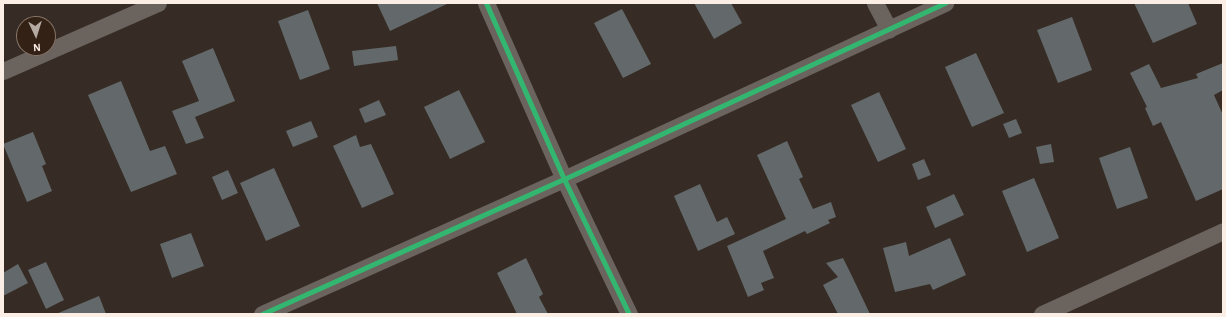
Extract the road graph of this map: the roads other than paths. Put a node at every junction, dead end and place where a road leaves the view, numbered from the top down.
1 (158, 3) edge
2 (486, 3) edge
3 (876, 3) edge
4 (945, 3) edge
5 (889, 29) junction
6 (3, 71) edge
7 (564, 180) junction
8 (1223, 231) edge
9 (262, 314) edge
10 (629, 314) edge
11 (1042, 314) edge

1 - 6 street
2 - 7 street
3 - 5 street
4 - 5 street
5 - 7 street
7 - 9 street
7 - 10 street
8 - 11 street

